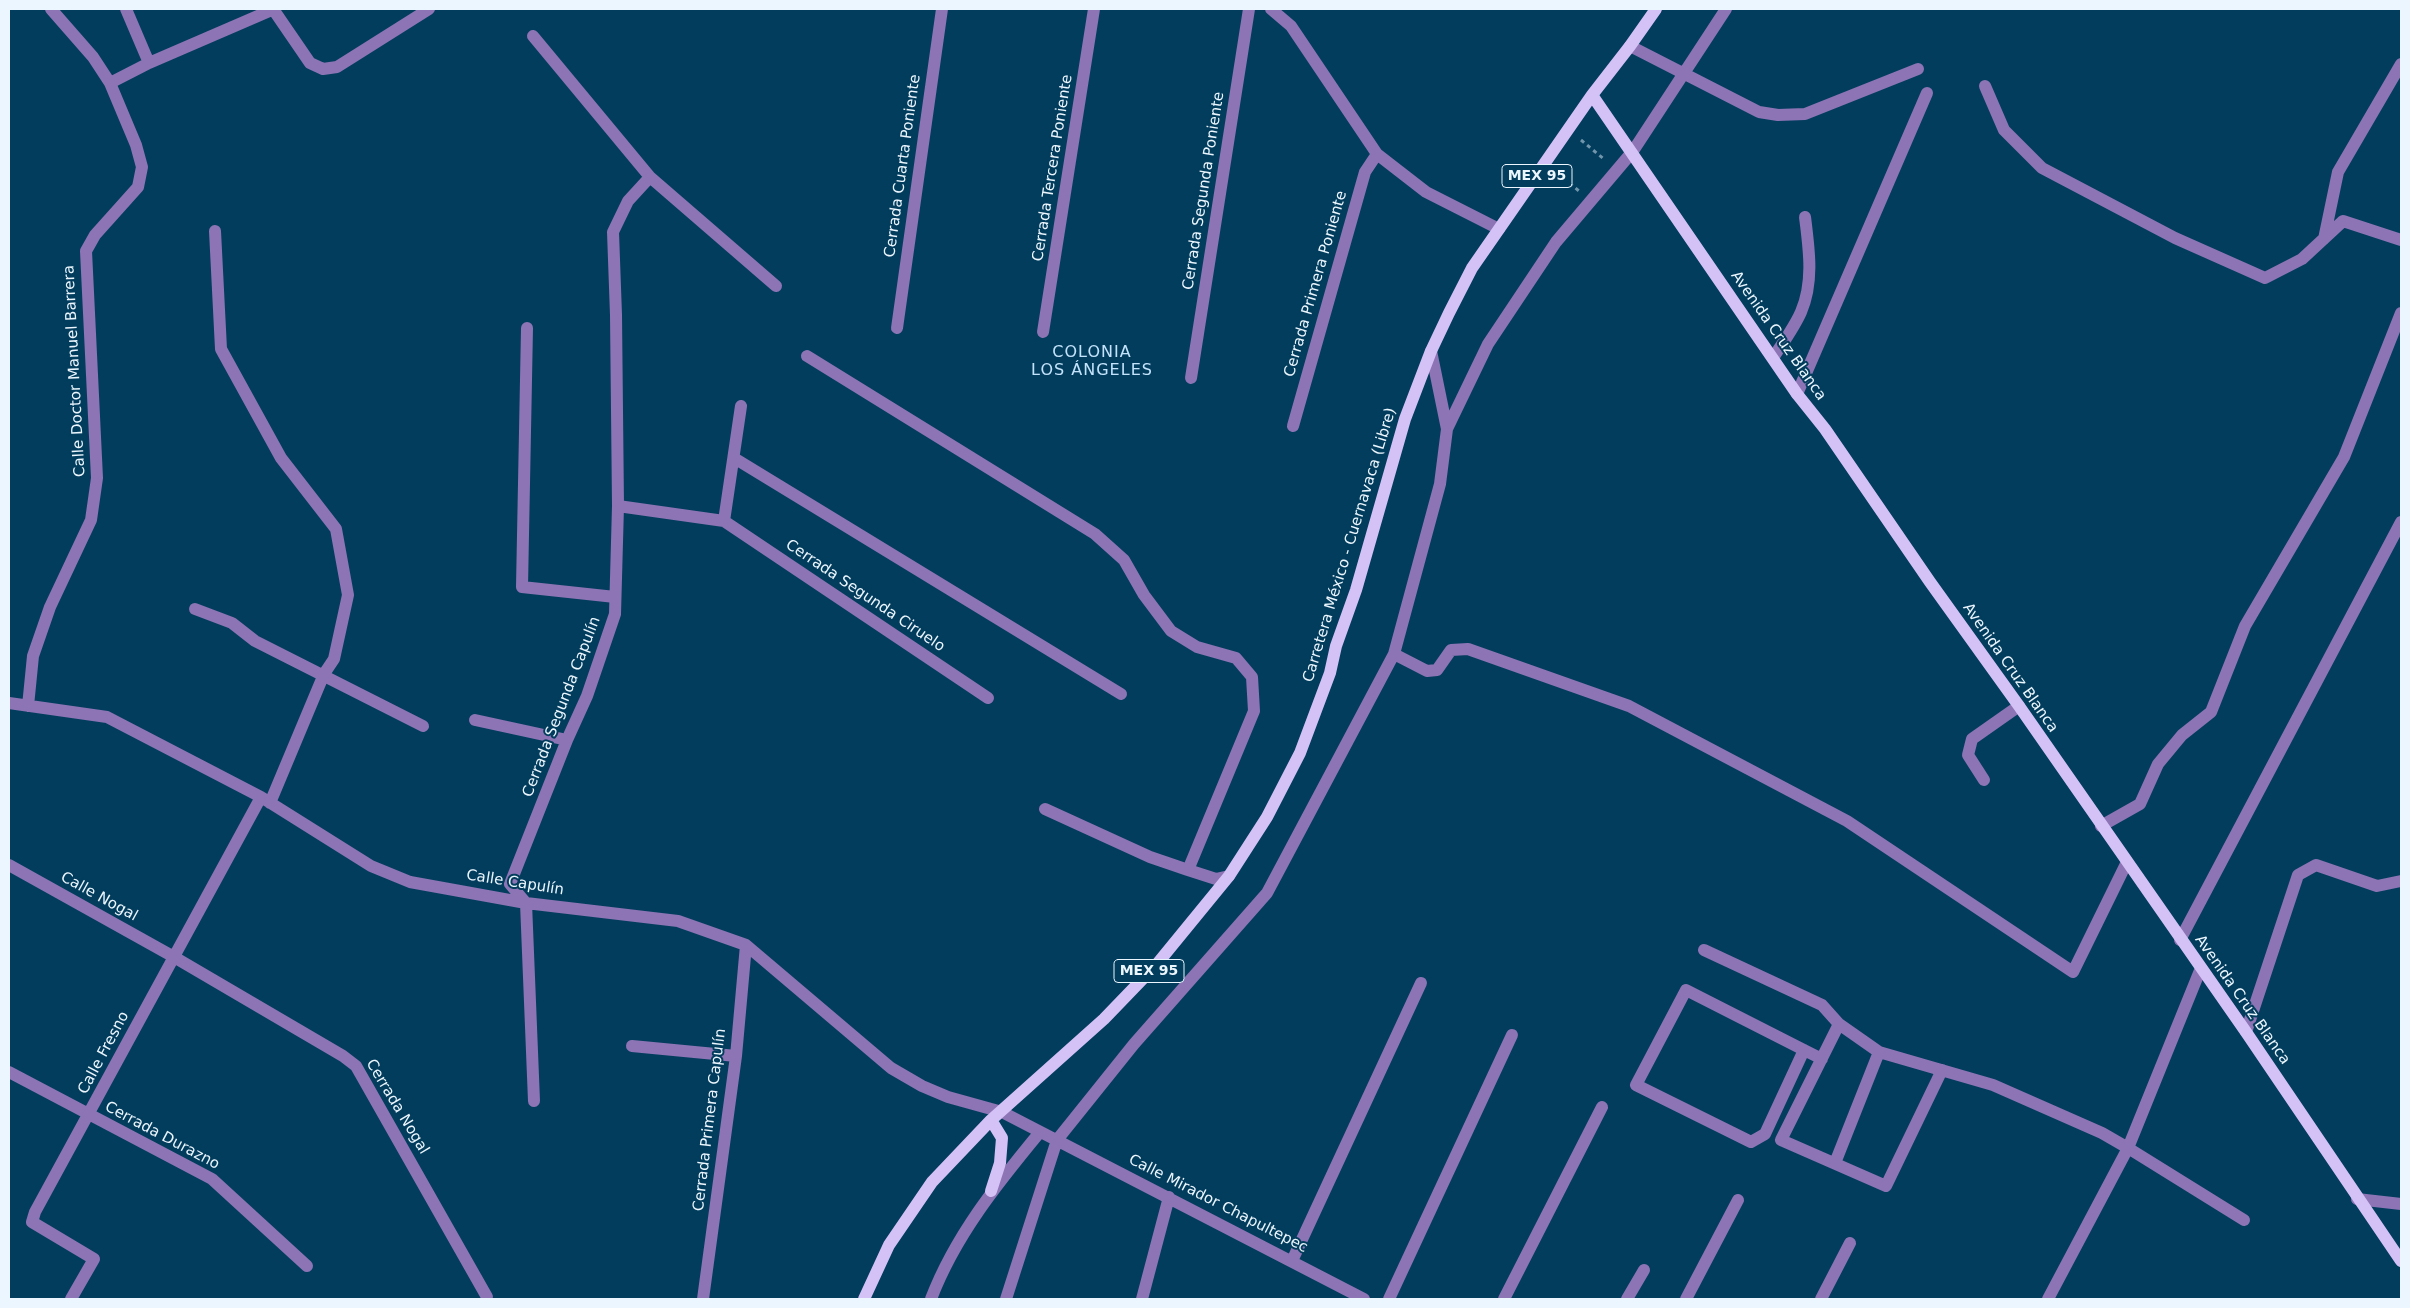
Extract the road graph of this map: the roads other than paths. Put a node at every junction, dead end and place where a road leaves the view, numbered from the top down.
1 (51, 9) edge
2 (126, 9) edge
3 (274, 9) edge
4 (429, 9) edge
5 (942, 9) edge
6 (1094, 9) edge
7 (1249, 9) edge
8 (1271, 9) edge
9 (1656, 9) edge
10 (1726, 9) edge
11 (532, 36) dead end
12 (1630, 46) junction
13 (149, 63) junction
14 (2401, 64) edge
15 (1918, 69) dead end
16 (1682, 74) junction
17 (110, 83) junction
18 (1985, 86) dead end
19 (1927, 93) dead end
20 (1592, 94) junction
21 (1633, 151) junction
22 (1377, 154) junction
23 (650, 177) junction
24 (1805, 218) dead end
25 (1499, 230) junction
26 (215, 231) dead end
27 (2324, 239) junction
28 (2401, 240) edge
29 (776, 286) dead end
30 (2401, 314) edge
31 (527, 328) dead end
32 (897, 328) dead end
33 (1044, 332) dead end
34 (1431, 351) junction
35 (807, 356) dead end
36 (1772, 358) junction
37 (1192, 378) dead end
38 (1797, 394) junction
39 (741, 406) dead end
40 (1293, 426) dead end
41 (1447, 430) junction
42 (734, 458) junction
43 (618, 506) junction
44 (724, 521) junction
45 (2401, 522) edge
46 (615, 597) junction
47 (195, 609) dead end
48 (1394, 654) junction
49 (324, 674) junction
50 (1121, 694) dead end
51 (988, 698) dead end
52 (9, 703) edge
53 (28, 706) junction
54 (2019, 706) junction
55 (474, 720) dead end
56 (424, 726) dead end
57 (567, 740) junction
58 (1984, 780) dead end
59 (265, 800) junction
60 (1045, 810) dead end
61 (2101, 826) junction
62 (2127, 862) junction
63 (9, 865) edge
64 (1188, 870) junction
65 (1229, 876) junction
66 (2401, 883) edge
67 (526, 902) junction
68 (2180, 940) junction
69 (746, 946) junction
70 (1704, 950) dead end
71 (174, 957) junction
72 (2200, 968) junction
73 (1421, 983) dead end
74 (1839, 1024) junction
75 (2246, 1032) junction
76 (1512, 1035) dead end
77 (632, 1046) dead end
78 (1804, 1050) junction
79 (1879, 1052) junction
80 (736, 1056) junction
81 (1822, 1059) junction
82 (1942, 1070) junction
83 (9, 1072) edge
84 (534, 1101) dead end
85 (1602, 1107) dead end
86 (1002, 1112) junction
87 (89, 1115) junction
88 (992, 1120) junction
89 (1040, 1132) junction
90 (1057, 1140) junction
91 (2128, 1148) junction
92 (1835, 1164) junction
93 (990, 1191) junction
94 (1169, 1197) junction
95 (2357, 1199) junction
96 (1738, 1200) dead end
97 (2401, 1204) edge
98 (2244, 1220) dead end
99 (1850, 1243) dead end
100 (1292, 1261) junction
101 (2401, 1261) edge
102 (307, 1266) dead end
103 (1644, 1270) dead end
104 (487, 1296) dead end
105 (71, 1299) edge
106 (703, 1299) edge
107 (864, 1299) edge
108 (931, 1299) edge
109 (1006, 1299) edge
110 (1142, 1299) edge
111 (1364, 1299) edge
112 (1389, 1299) edge
113 (1504, 1299) edge
114 (1627, 1299) edge
115 (1686, 1299) edge
116 (1821, 1299) edge
117 (2048, 1299) edge

1 - 17 street, Calle Doctor Manuel Barrera
2 - 13 street
3 - 4 street
3 - 13 street
5 - 32 street, Cerrada Cuarta Poniente
6 - 33 street, Cerrada Tercera Poniente
7 - 37 street, Cerrada Segunda Poniente
8 - 22 street
9 - 12 main road, Carretera México - Cuernavaca (Libre) / MEX 95
10 - 16 street
11 - 23 street
12 - 16 street
12 - 20 main road, Carretera México - Cuernavaca (Libre) / MEX 95
13 - 17 street
14 - 27 street
15 - 16 street
16 - 21 street
17 - 53 street, Calle Doctor Manuel Barrera
18 - 27 street
19 - 38 street
20 - 21 main road, Avenida Cruz Blanca
20 - 25 main road, Carretera México - Cuernavaca (Libre) / MEX 95
21 - 36 main road, Avenida Cruz Blanca
21 - 41 street
22 - 25 street
22 - 40 street, Cerrada Primera Poniente
23 - 29 street
23 - 43 street, Cerrada Segunda Capulín
24 - 36 street
25 - 34 main road, Carretera México - Cuernavaca (Libre) / MEX 95
26 - 49 street, Calle Fresno
27 - 28 street
30 - 61 street
31 - 46 street
34 - 41 street
34 - 65 main road, Carretera México - Cuernavaca (Libre) / MEX 95
35 - 64 street
36 - 38 main road, Avenida Cruz Blanca
38 - 54 main road, Avenida Cruz Blanca
39 - 42 street
41 - 48 street
42 - 44 street
42 - 50 street
43 - 44 street
43 - 46 street, Cerrada Segunda Capulín
44 - 51 street, Cerrada Segunda Ciruelo
45 - 68 street
46 - 57 street, Cerrada Segunda Capulín
47 - 49 street
48 - 62 street
48 - 90 street
49 - 56 street
49 - 59 street, Calle Fresno
52 - 53 street, Calle Capulín
53 - 59 street, Calle Capulín
54 - 58 street
54 - 61 main road, Avenida Cruz Blanca
55 - 57 street
57 - 67 street, Cerrada Segunda Capulín
59 - 67 street, Calle Capulín
59 - 71 street, Calle Fresno
60 - 64 street
61 - 62 main road, Avenida Cruz Blanca
62 - 68 main road, Avenida Cruz Blanca
63 - 71 street, Calle Nogal
64 - 65 street
65 - 86 main road, Carretera México - Cuernavaca (Libre) / MEX 95
66 - 75 street
67 - 69 street, Calle Capulín
67 - 84 street
68 - 72 main road, Avenida Cruz Blanca
69 - 80 street, Cerrada Primera Capulín
69 - 86 street, Calle Capulín
70 - 74 street
71 - 87 street, Calle Fresno
71 - 104 street, Cerrada Nogal
72 - 75 main road, Avenida Cruz Blanca
72 - 91 street
73 - 100 street
74 - 79 street
74 - 81 street
75 - 95 main road, Avenida Cruz Blanca
76 - 112 street
77 - 80 street
78 - 78 street
78 - 81 street
79 - 82 street
79 - 92 street
80 - 106 street, Cerrada Primera Capulín
81 - 92 street
82 - 91 street
82 - 92 street
83 - 87 street, Cerrada Durazno
85 - 113 street
86 - 88 main road, Carretera México - Cuernavaca (Libre) / MEX 95
86 - 89 street, Calle Capulín
87 - 102 street, Cerrada Durazno
87 - 105 street, Calle Fresno
88 - 93 main road
88 - 107 main road, Carretera México - Cuernavaca (Libre) / MEX 95
89 - 90 street, Calle Mirador Chapultepec
89 - 93 street
90 - 94 street, Calle Mirador Chapultepec
90 - 109 street
91 - 98 street
91 - 117 street
93 - 108 street
94 - 100 street, Calle Mirador Chapultepec
94 - 110 street
95 - 97 street
95 - 101 main road, Avenida Cruz Blanca
96 - 115 street
99 - 116 street
100 - 111 street, Calle Mirador Chapultepec
103 - 114 street

